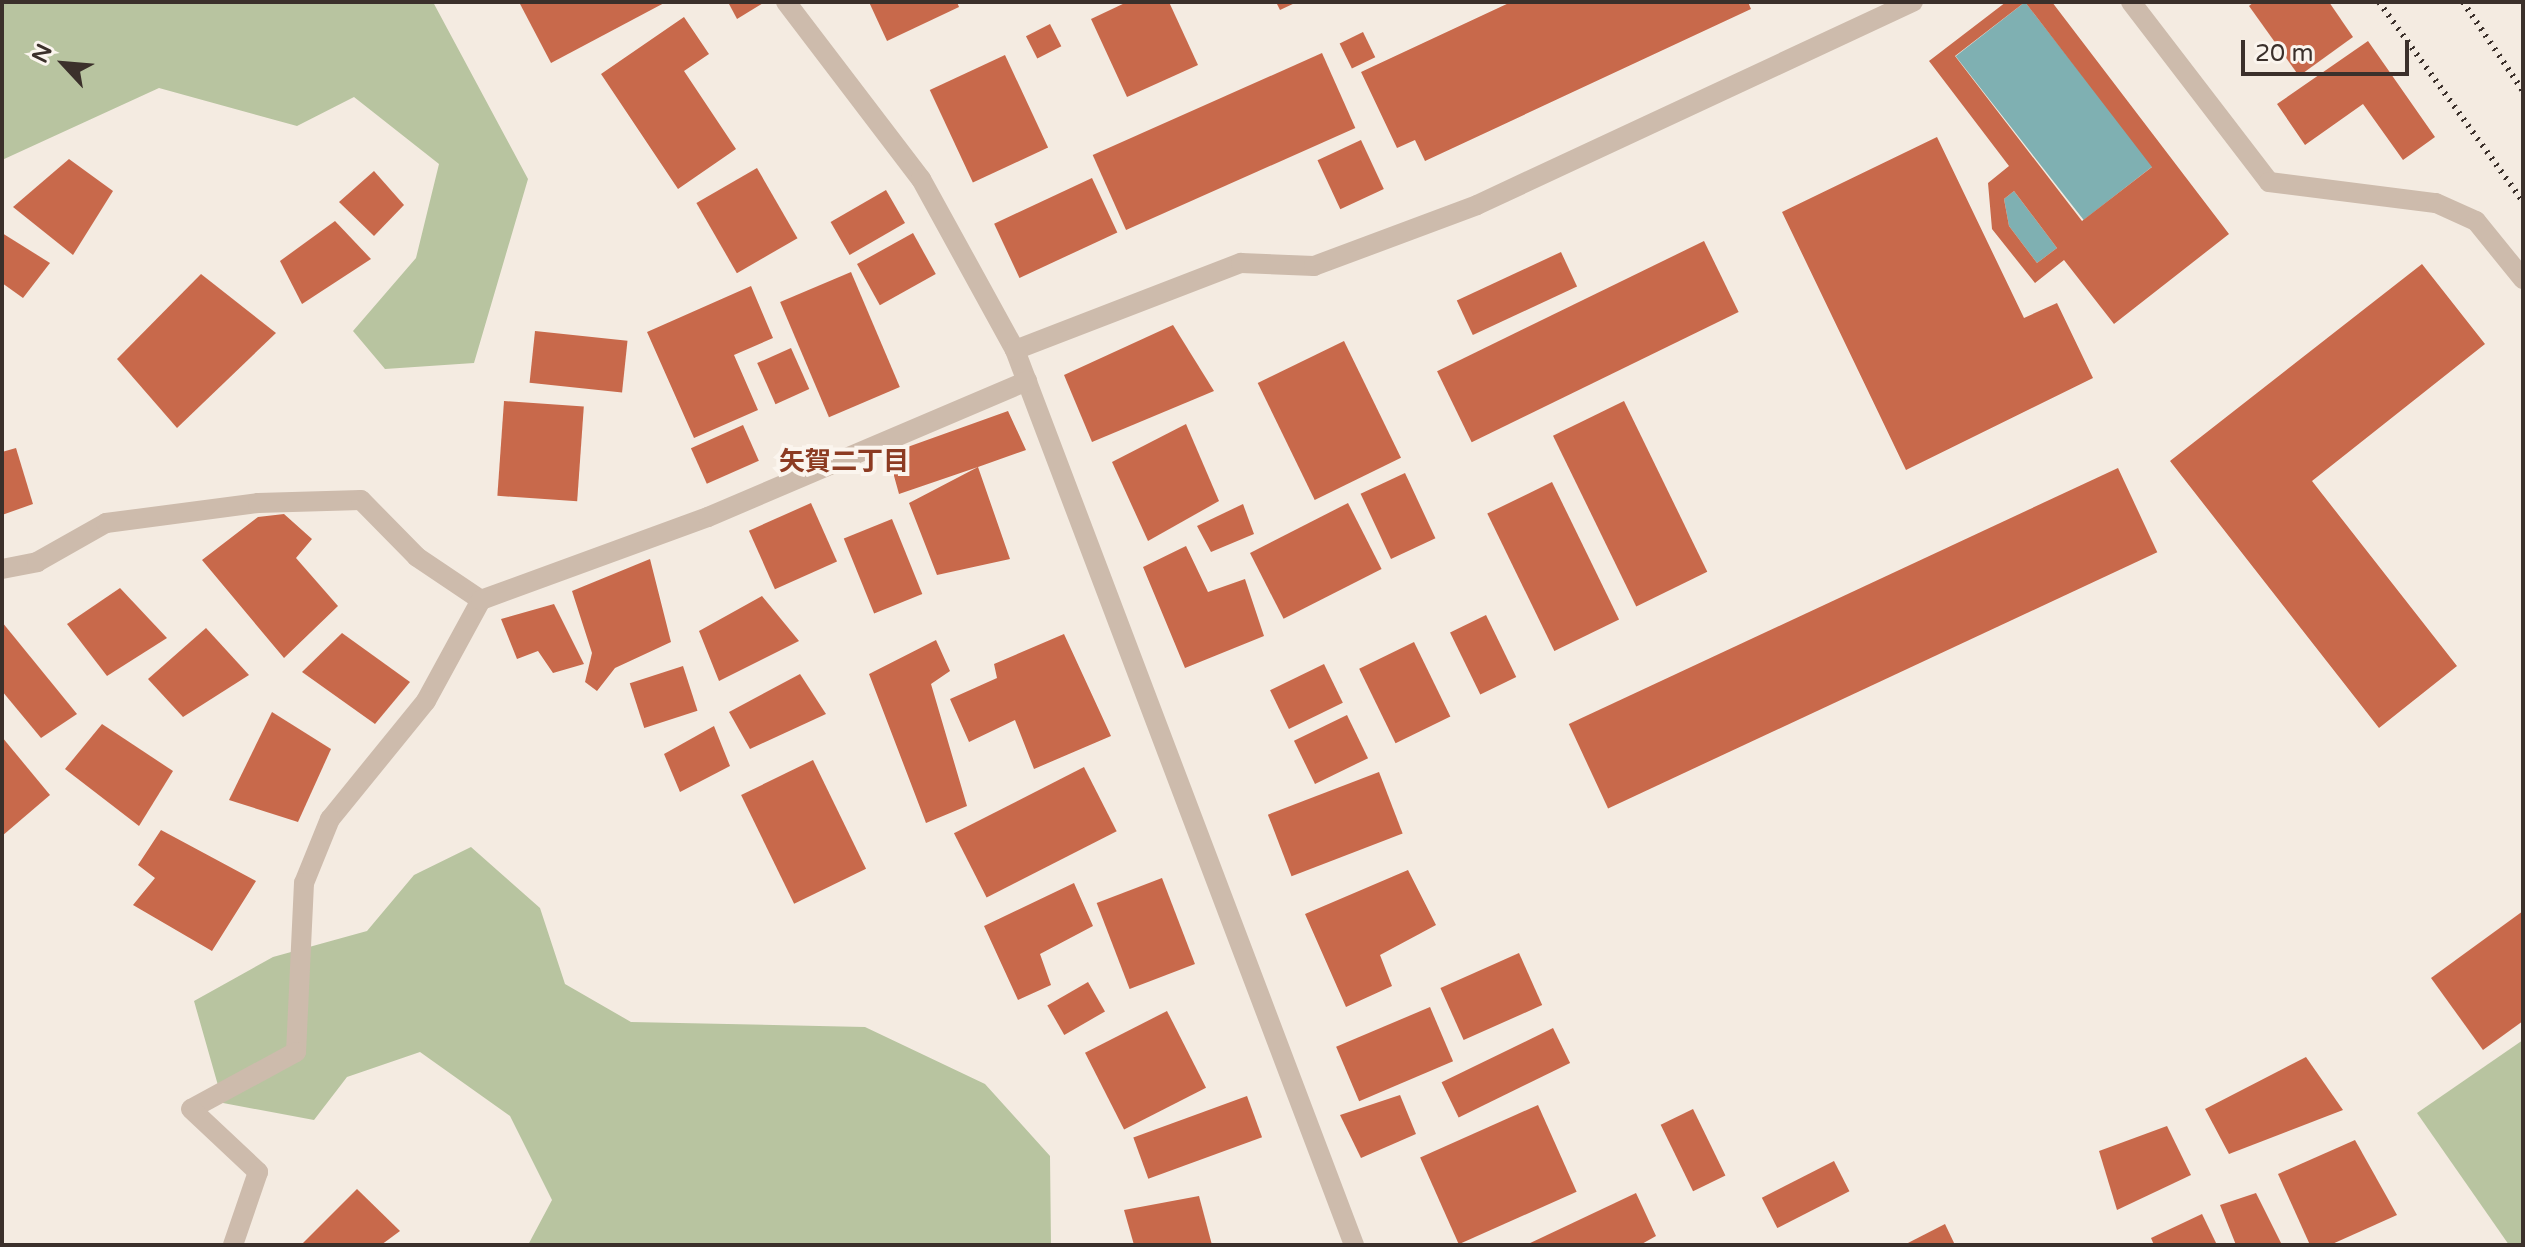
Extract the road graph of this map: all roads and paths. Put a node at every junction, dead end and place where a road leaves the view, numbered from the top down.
1 (786, 2) edge
2 (1913, 2) edge
3 (2131, 2) edge
4 (2523, 279) edge
5 (1015, 350) junction
6 (1027, 381) junction
7 (2, 569) edge
8 (481, 600) junction
9 (233, 1245) edge
10 (1354, 1245) edge

1 - 5 street
2 - 5 street
3 - 4 street
5 - 6 street
6 - 8 street
6 - 10 street
7 - 8 street
8 - 9 street

